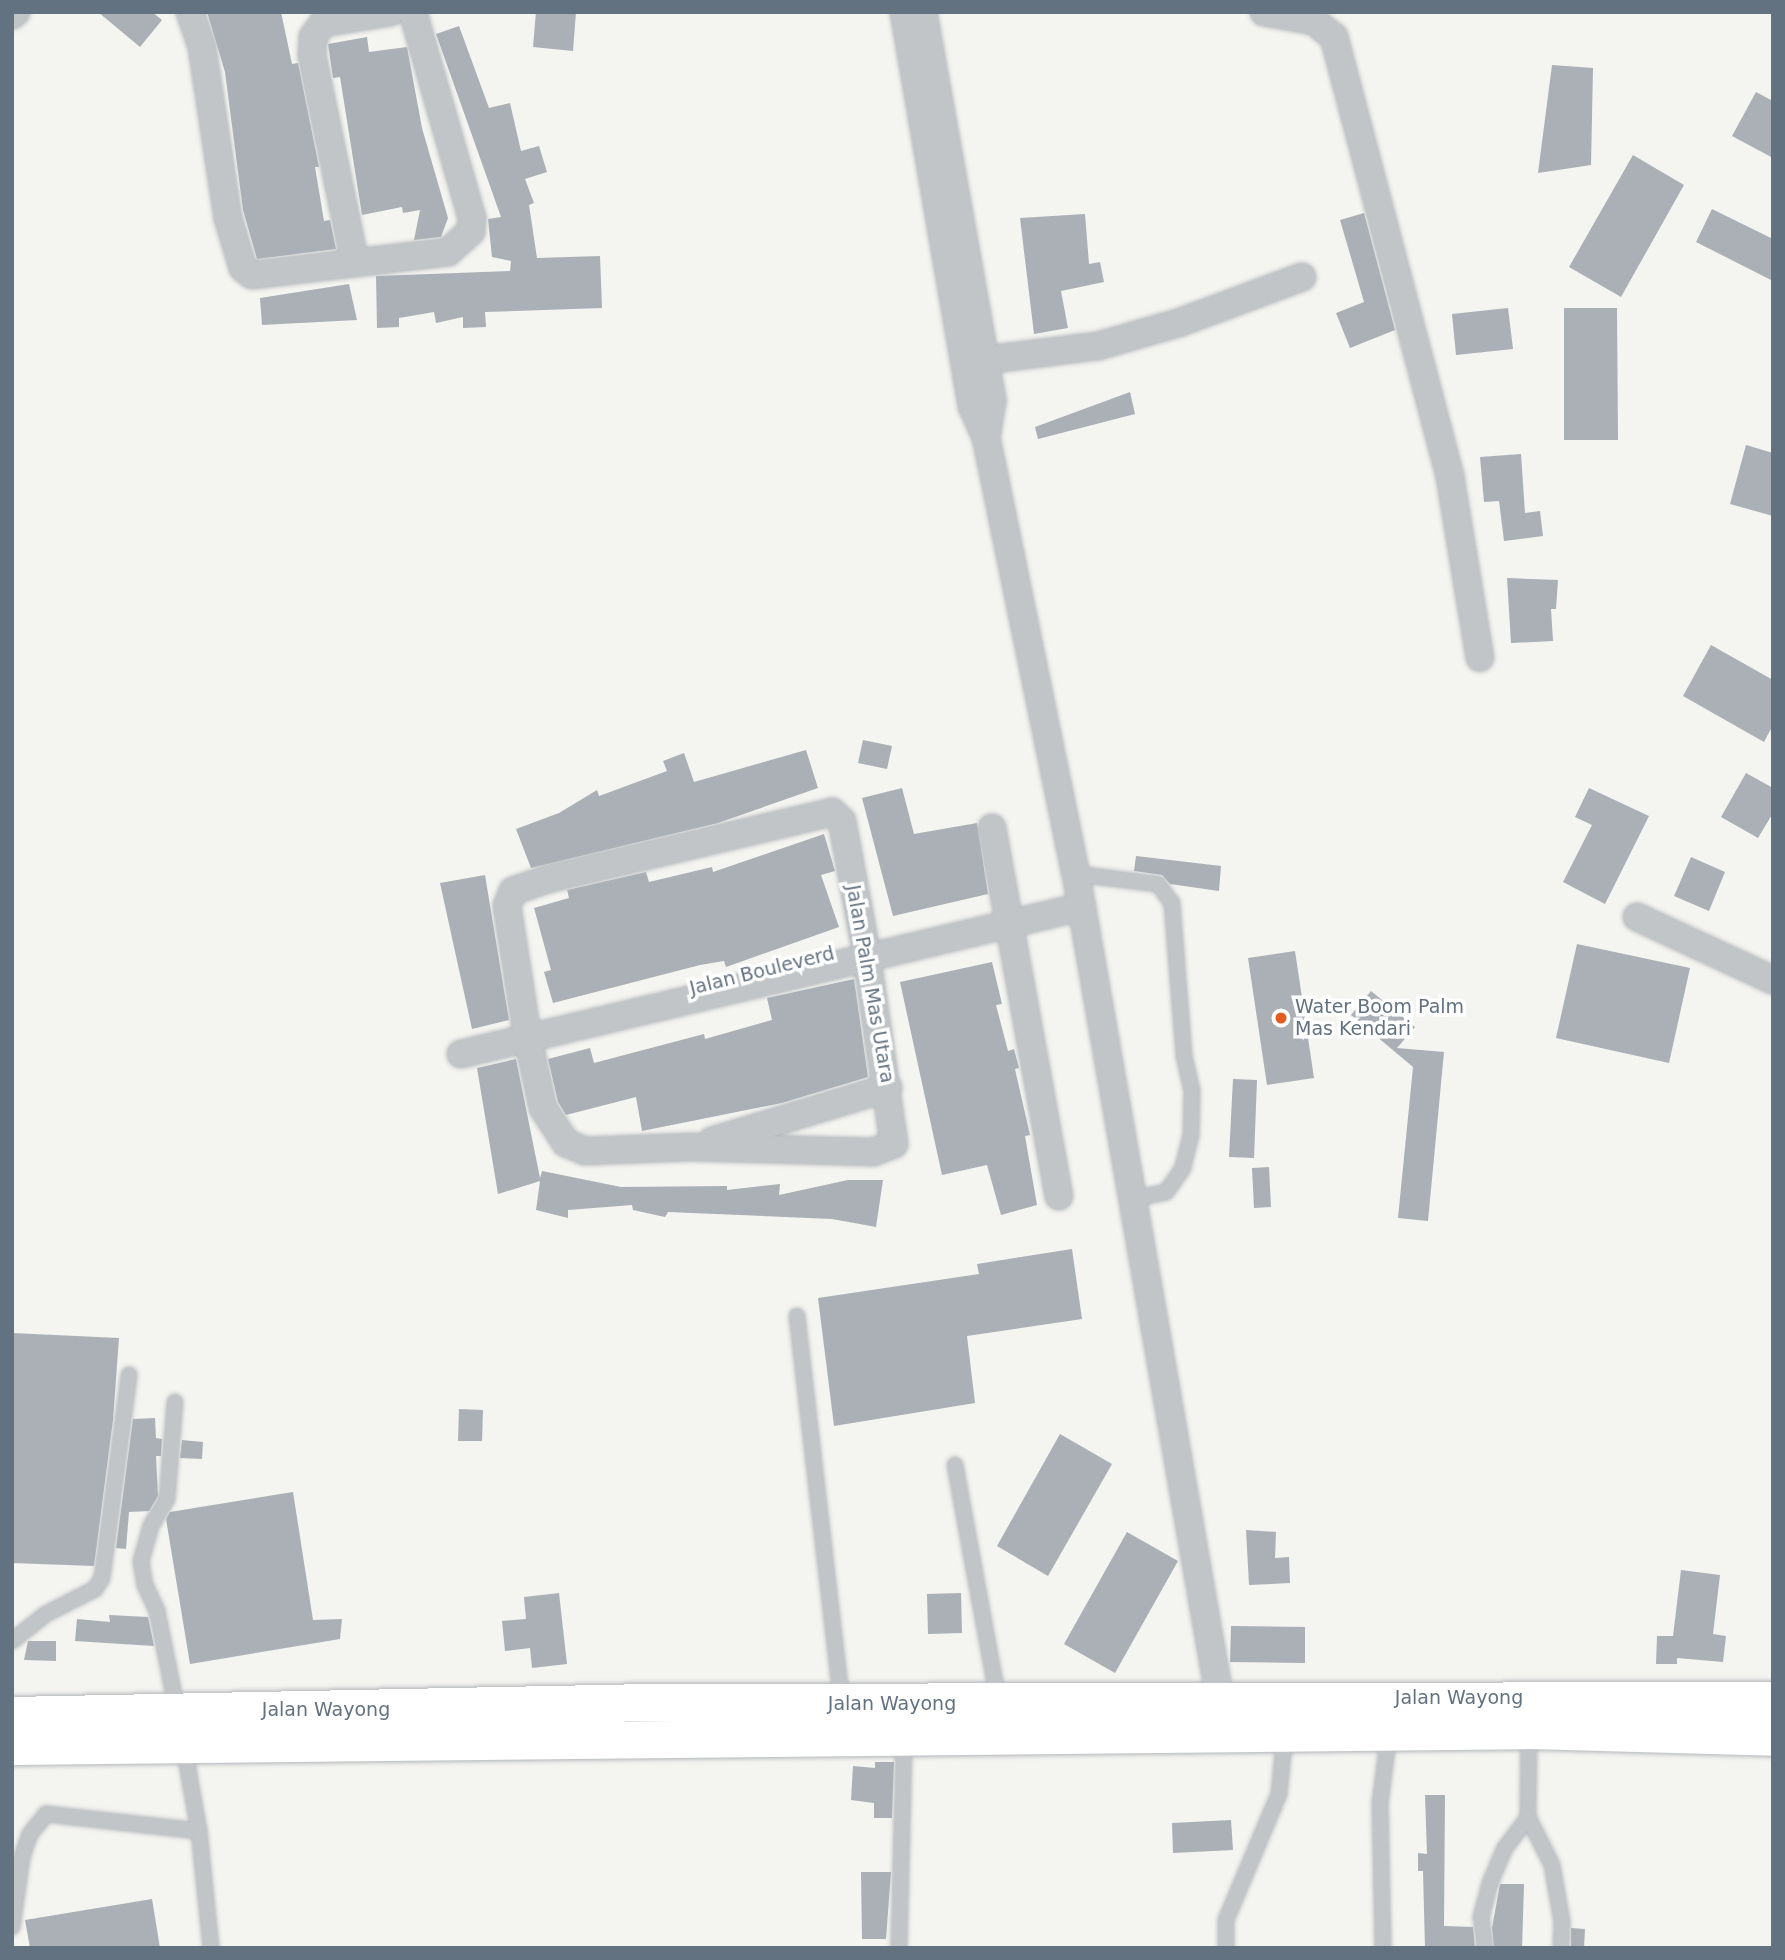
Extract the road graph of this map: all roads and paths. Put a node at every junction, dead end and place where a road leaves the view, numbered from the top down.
1 (190, 12) edge
2 (391, 12) edge
3 (413, 12) edge
4 (904, 12) edge
5 (923, 12) edge
6 (1264, 12) edge
7 (355, 263) junction
8 (1302, 277) dead end
9 (985, 360) junction
10 (986, 437) junction
11 (1480, 658) dead end
12 (992, 828) dead end
13 (1079, 891) junction
14 (1637, 917) dead end
15 (1009, 918) junction
16 (866, 951) junction
17 (1773, 980) edge
18 (527, 1034) junction
19 (461, 1054) dead end
20 (888, 1088) junction
21 (691, 1147) junction
22 (1059, 1196) dead end
23 (1133, 1199) junction
24 (797, 1316) dead end
25 (129, 1375) dead end
26 (175, 1402) dead end
27 (955, 1465) dead end
28 (12, 1640) edge
29 (1220, 1700) junction
30 (1773, 1700) edge
31 (842, 1704) junction
32 (999, 1705) junction
33 (177, 1710) junction
34 (12, 1715) edge
35 (1529, 1730) junction
36 (1389, 1732) junction
37 (1285, 1734) junction
38 (1773, 1737) edge
39 (904, 1738) junction
40 (12, 1746) edge
41 (184, 1747) junction
42 (1528, 1817) junction
43 (199, 1831) junction
44 (12, 1927) edge
45 (211, 1948) edge
46 (899, 1948) edge
47 (1226, 1948) edge
48 (1383, 1948) edge
49 (1485, 1948) edge
50 (1562, 1948) edge

1 - 7 street
2 - 7 street
3 - 7 street
4 - 10 street
5 - 9 street
6 - 11 street
8 - 9 street
9 - 10 street
10 - 13 street
12 - 15 street
13 - 15 street, Jalan Bouleverd
13 - 23 street
13 - 23 lane
14 - 17 street
15 - 16 street, Jalan Bouleverd
15 - 22 street
16 - 18 street, Jalan Bouleverd
16 - 18 street, Jalan Palm Mas Utara
16 - 20 street, Jalan Palm Mas Utara
18 - 19 street, Jalan Bouleverd
18 - 21 street, Jalan Palm Mas Utara
20 - 21 street
20 - 21 street, Jalan Palm Mas Utara
23 - 29 street
24 - 31 lane
25 - 28 lane
26 - 33 lane
27 - 32 lane
29 - 30 main road, Jalan Wayong
29 - 32 main road, Jalan Wayong
31 - 32 main road, Jalan Wayong
31 - 33 main road, Jalan Wayong
33 - 34 main road, Jalan Wayong
35 - 36 main road, Jalan Wayong
35 - 38 main road, Jalan Wayong
35 - 42 lane
36 - 37 main road, Jalan Wayong
36 - 48 lane
37 - 39 main road, Jalan Wayong
37 - 47 lane
39 - 41 main road, Jalan Wayong
39 - 46 lane
40 - 41 main road, Jalan Wayong
41 - 43 lane
42 - 49 lane
42 - 50 lane
43 - 44 lane
43 - 45 lane

